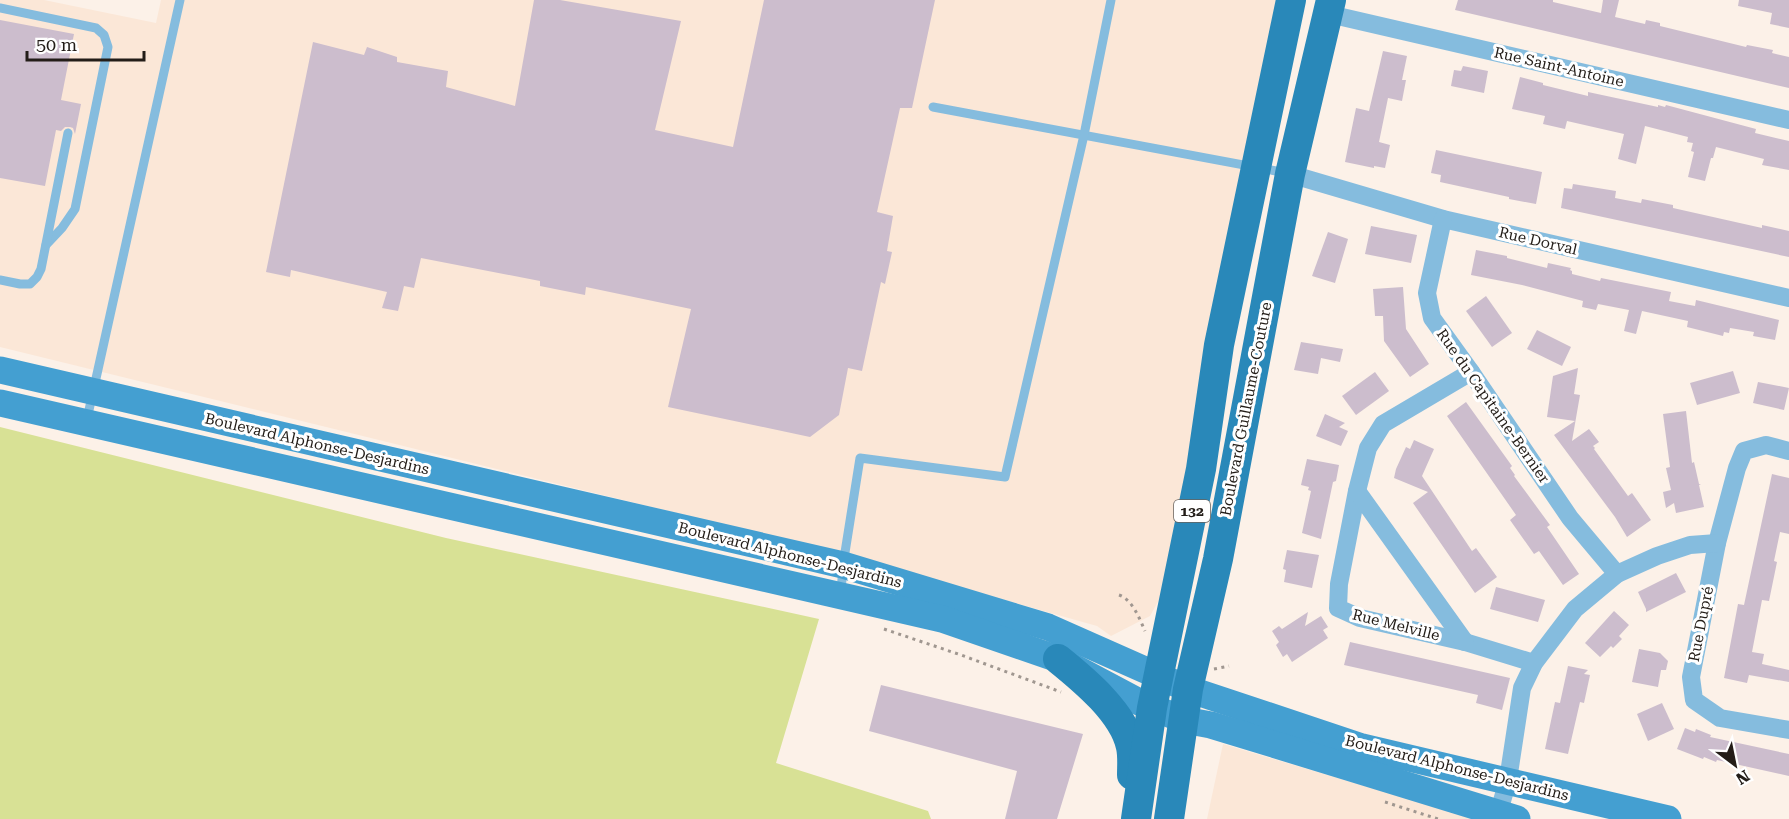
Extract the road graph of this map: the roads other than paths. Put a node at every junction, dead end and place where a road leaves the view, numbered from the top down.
1 (180, 0) edge
2 (1111, 0) edge
3 (1291, 0) edge
4 (1330, 7) edge
5 (0, 8) edge
6 (933, 107) dead end
7 (1789, 120) edge
8 (68, 133) dead end
9 (1084, 135) junction
10 (1257, 166) junction
11 (1290, 174) junction
12 (1443, 219) junction
13 (46, 245) junction
14 (0, 280) edge
15 (1789, 298) edge
16 (0, 370) edge
17 (1471, 372) junction
18 (94, 392) junction
19 (0, 403) edge
20 (86, 423) junction
21 (1789, 452) edge
22 (1357, 491) junction
23 (1717, 543) junction
24 (843, 566) junction
25 (1617, 573) junction
26 (841, 596) junction
27 (1466, 642) junction
28 (1058, 659) junction
29 (1534, 663) junction
30 (1158, 676) junction
31 (1188, 688) junction
32 (1152, 708) junction
33 (1184, 720) junction
34 (1789, 730) edge
35 (1508, 780) junction
36 (1504, 818) edge
37 (1134, 819) edge
38 (1169, 819) edge
39 (1668, 819) edge

1 - 18 lane
2 - 9 lane
3 - 10 main road, 132
4 - 7 street, Rue Saint-Antoine
4 - 11 main road, Boulevard Guillaume-Couture / 132
5 - 13 lane
6 - 9 lane
8 - 13 lane
9 - 10 lane
9 - 24 lane
10 - 11 lane
10 - 30 main road, 132
11 - 12 street, Rue Dorval
11 - 31 main road, Boulevard Guillaume-Couture / 132
12 - 15 street, Rue Dorval
12 - 17 street, Rue du Capitaine-Bernier
13 - 14 lane
16 - 18 main road, Boulevard Alphonse-Desjardins
17 - 22 street, Rue Melville
17 - 25 street, Rue du Capitaine-Bernier
18 - 20 lane
18 - 24 main road, Boulevard Alphonse-Desjardins
19 - 20 main road, Boulevard Alphonse-Desjardins
20 - 26 main road, Boulevard Alphonse-Desjardins
21 - 23 street, Rue Dupré
22 - 27 street, Rue Melville
22 - 27 street, Rue Melville
23 - 25 street
23 - 34 street, Rue Dupré
24 - 26 lane
24 - 30 main road, Boulevard Alphonse-Desjardins
25 - 29 street
26 - 28 main road, Boulevard Alphonse-Desjardins
27 - 29 street, Rue Melville
28 - 32 main road, Boulevard Alphonse-Desjardins
28 - 37 main road
29 - 35 street
30 - 31 main road, Boulevard Alphonse-Desjardins
30 - 32 main road, 132
31 - 33 main road, Boulevard Guillaume-Couture / 132
31 - 35 main road, Boulevard Alphonse-Desjardins
32 - 33 main road, Boulevard Alphonse-Desjardins
32 - 37 main road, 132
33 - 36 main road, Boulevard Alphonse-Desjardins
33 - 38 main road, Boulevard Guillaume-Couture / 132
35 - 36 street
35 - 39 main road, Boulevard Alphonse-Desjardins

